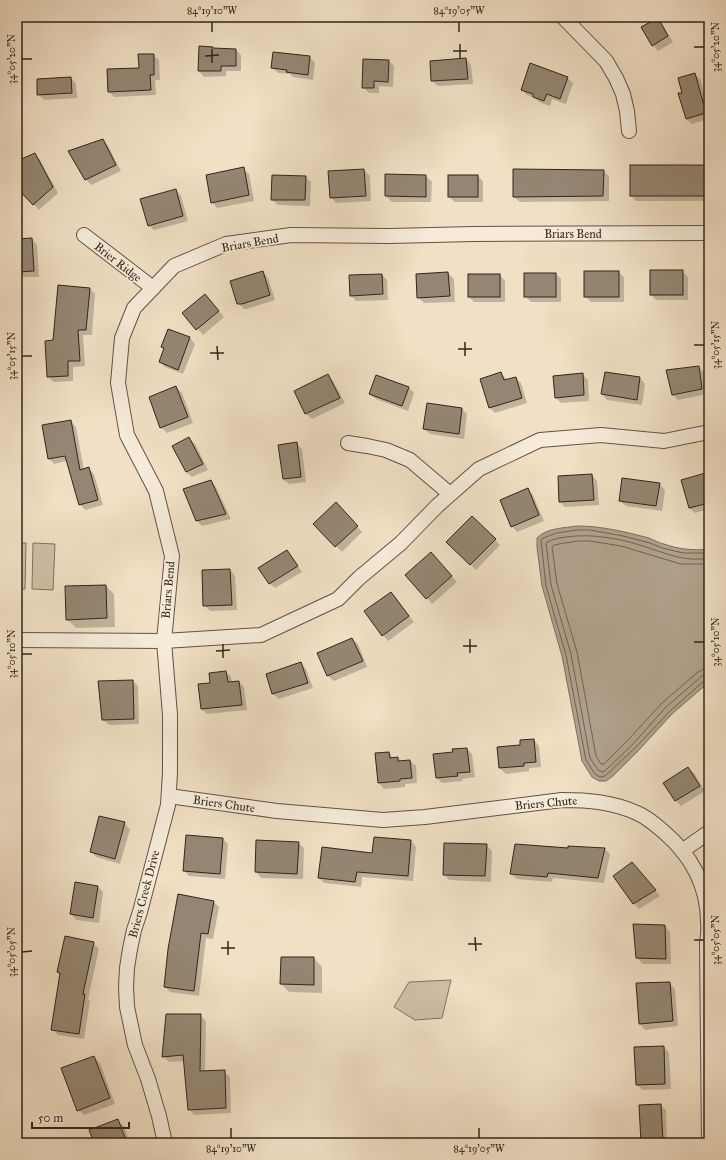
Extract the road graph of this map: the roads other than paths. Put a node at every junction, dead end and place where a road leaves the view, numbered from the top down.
1 (563, 17) edge
2 (629, 131) dead end
3 (709, 233) edge
4 (84, 235) dead end
5 (153, 288) junction
6 (709, 432) edge
7 (348, 443) dead end
8 (450, 494) junction
9 (17, 640) edge
10 (164, 641) junction
11 (169, 796) junction
12 (709, 832) edge
13 (682, 851) junction
14 (708, 977) edge
15 (165, 1143) edge
16 (708, 1143) edge

1 - 2 street
3 - 5 street, Briars Bend
4 - 5 street, Brier Ridge
5 - 10 street, Briars Bend
6 - 8 street
7 - 8 street
8 - 10 street
9 - 10 street
10 - 11 street, Briers Creek Drive
11 - 13 street, Briers Chute
11 - 15 street, Briers Creek Drive
12 - 13 street
13 - 14 street, Briers Chute
14 - 16 street, Briers Chute

